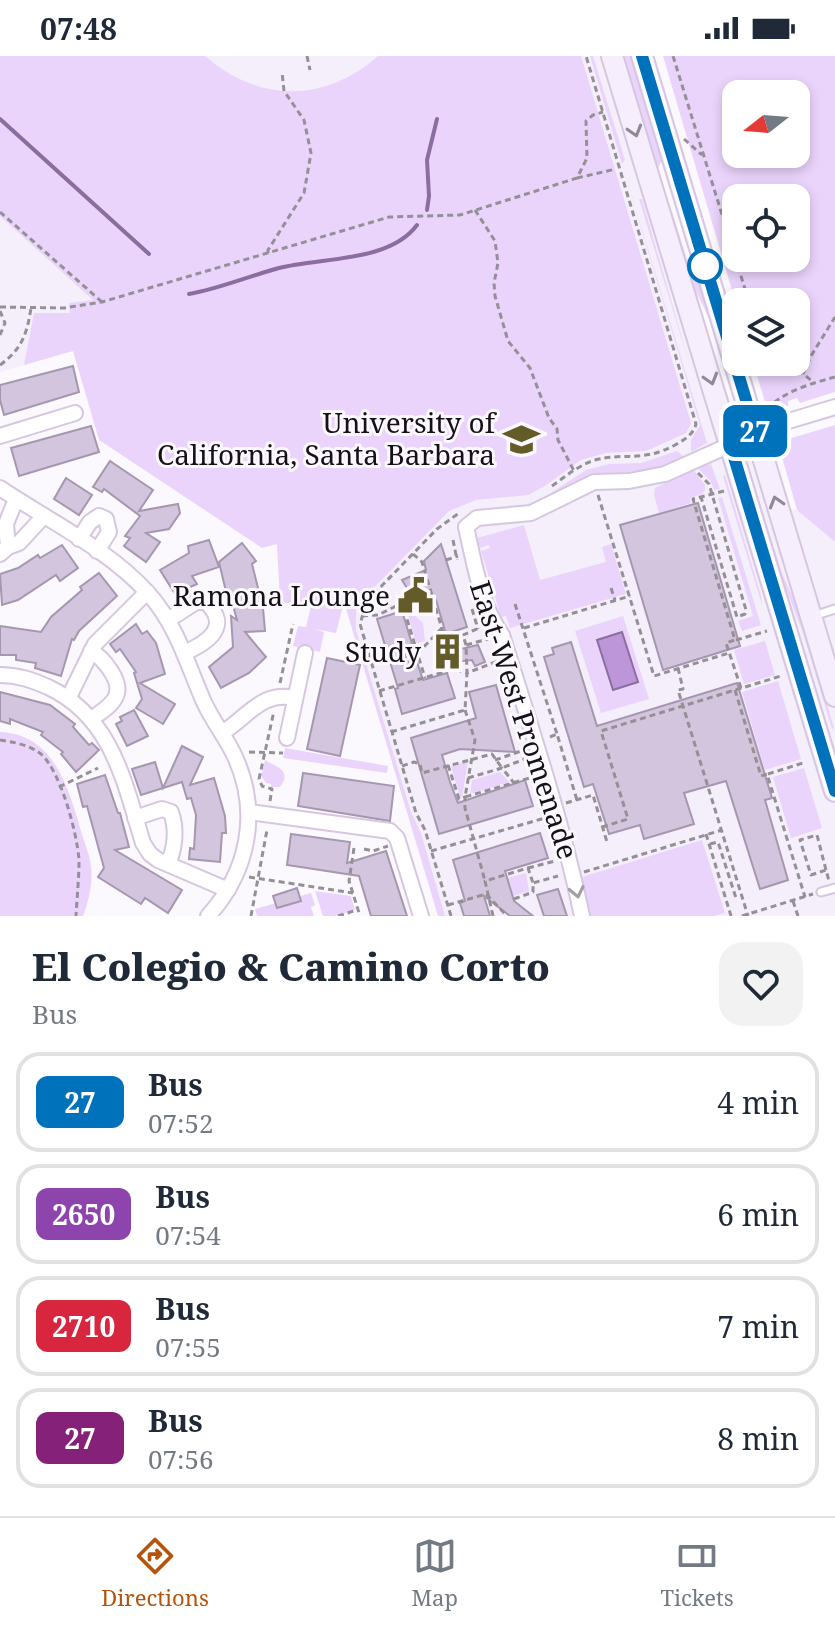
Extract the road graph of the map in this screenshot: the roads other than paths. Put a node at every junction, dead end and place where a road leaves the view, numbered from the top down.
1 (612, 56) edge
2 (642, 56) edge
3 (679, 177) junction
4 (652, 185) junction
5 (835, 407) edge
6 (75, 413) dead end
7 (756, 433) junction
8 (0, 436) edge
9 (730, 444) junction
10 (0, 488) edge
11 (16, 499) junction
12 (43, 517) junction
13 (79, 539) junction
14 (4, 551) edge
15 (97, 551) junction
16 (147, 592) junction
17 (835, 609) edge
18 (811, 616) junction
19 (168, 620) junction
20 (91, 651) junction
21 (184, 653) junction
22 (305, 653) dead end
23 (0, 675) edge
24 (835, 696) edge
25 (69, 697) junction
26 (295, 698) junction
27 (92, 719) junction
28 (222, 733) junction
29 (285, 746) road end
30 (822, 754) edge
31 (835, 791) edge
32 (249, 812) junction
33 (135, 818) junction
34 (168, 864) junction
35 (833, 888) edge
36 (228, 890) junction
37 (821, 892) road end
38 (208, 916) edge
39 (421, 916) edge
40 (582, 916) edge

1 -> 4 main road
2 - 3 main road
3 - 4 lane
3 - 7 main road
4 -> 9 main road
5 - 7 street
6 - 8 street
7 - 9 street
18 -> 7 main road
9 - 30 main road
9 -> 40 street, East-West Promenade
10 - 11 street
11 - 12 street
11 - 14 street
12 - 13 street
12 - 14 street
13 - 15 street
13 - 15 street
15 - 16 street
16 - 19 street
16 - 20 street
17 - 18 lane
18 - 24 main road
19 - 21 street
19 - 21 street
20 - 25 street
20 - 27 street
21 - 28 street
22 - 26 street
23 - 25 street
25 - 27 street
26 - 28 street
26 - 29 street
27 - 33 street
28 - 32 street
30 - 31 main road
32 - 36 street
32 - 39 street
33 - 34 street
33 - 34 street
34 - 36 street
35 - 37 lane
36 - 38 street

